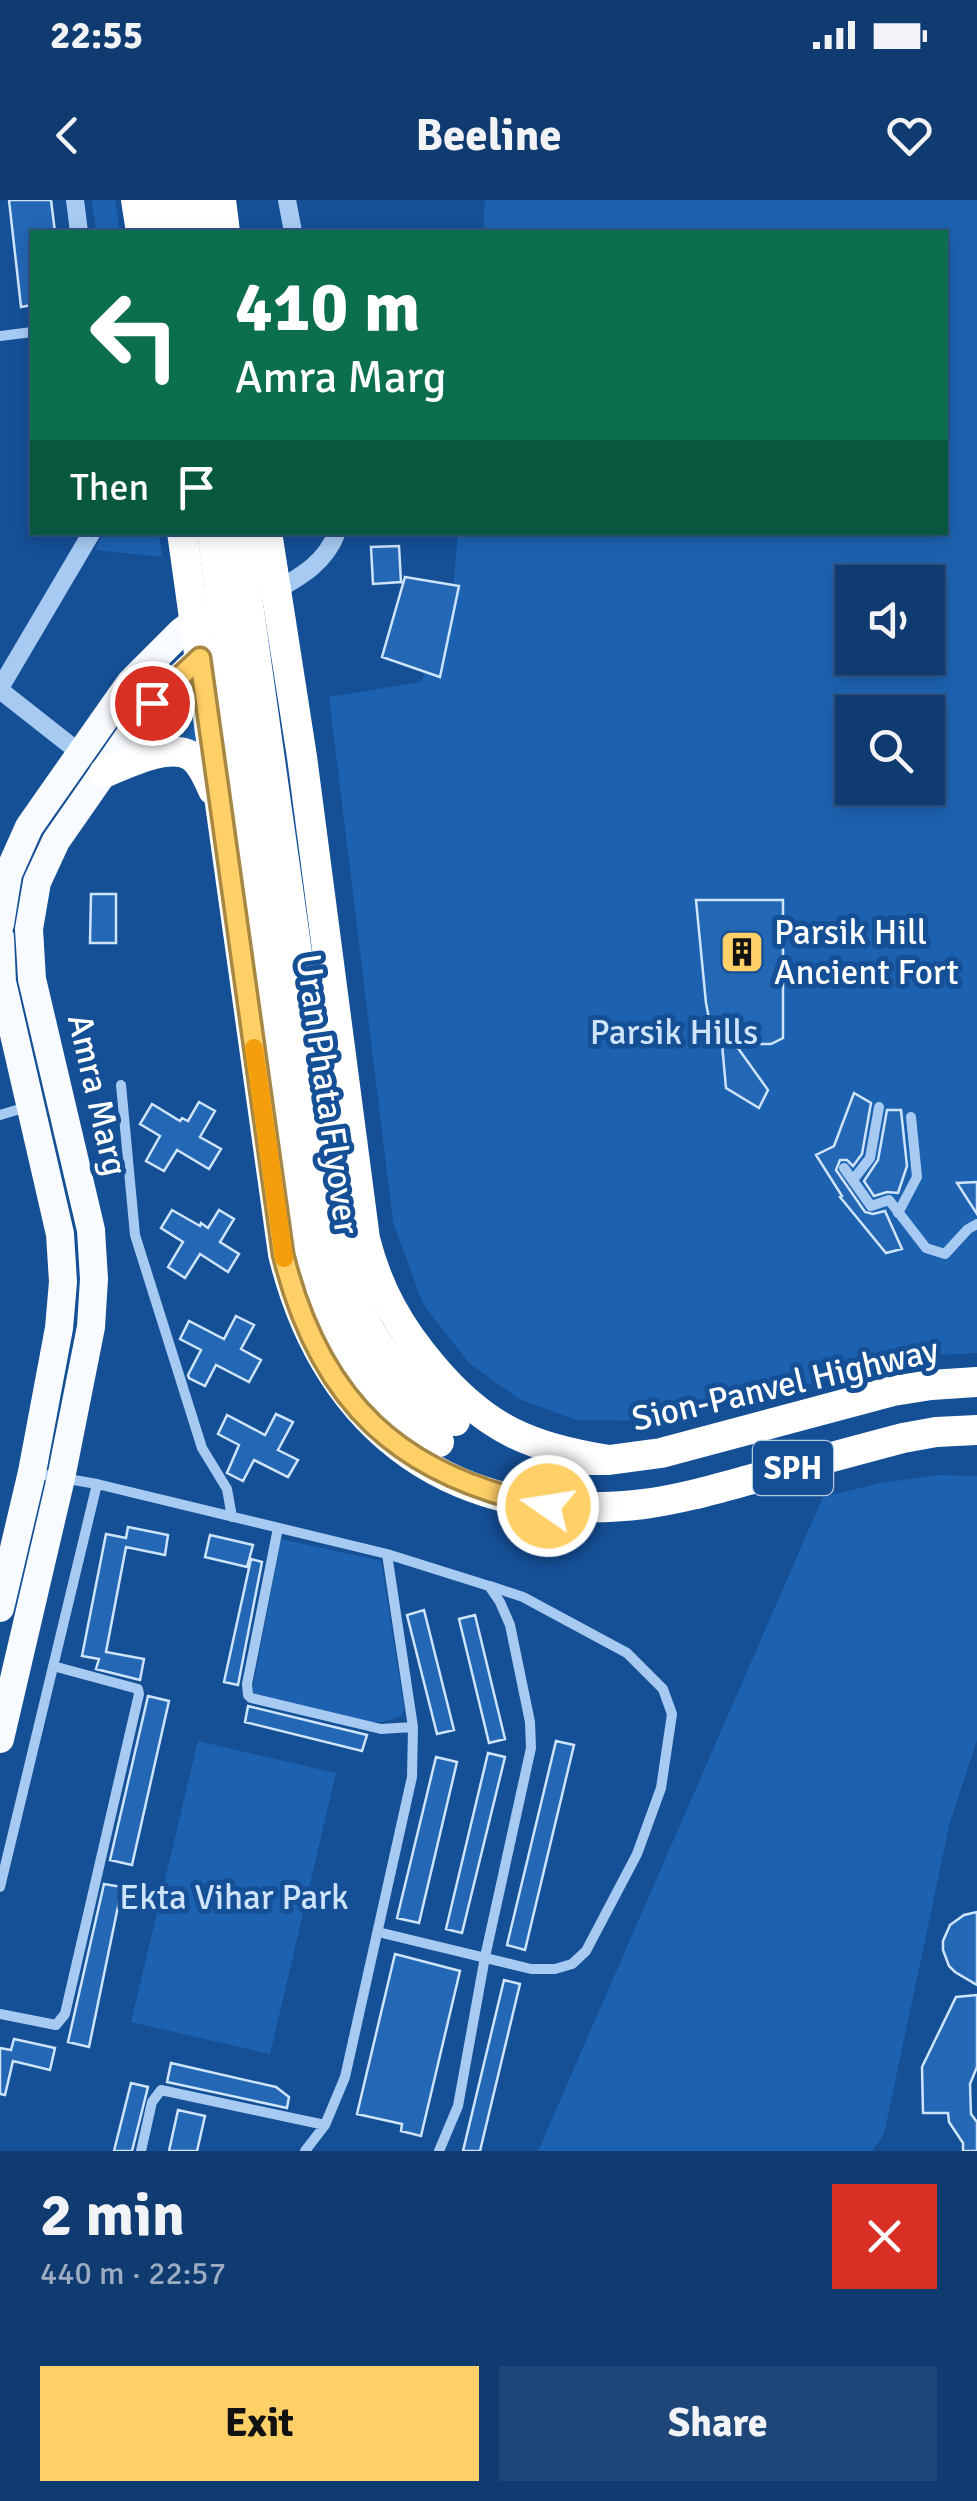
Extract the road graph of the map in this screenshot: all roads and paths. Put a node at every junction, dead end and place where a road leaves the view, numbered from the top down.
1 (75, 200) edge
2 (136, 200) edge
3 (165, 200) edge
4 (192, 200) edge
5 (221, 200) edge
6 (287, 200) edge
7 (80, 230) edge
8 (141, 230) edge
9 (170, 230) edge
10 (197, 230) edge
11 (226, 230) edge
12 (293, 230) edge
13 (30, 332) edge
14 (0, 336) edge
15 (90, 535) edge
16 (182, 535) edge
17 (212, 535) edge
18 (238, 535) edge
19 (267, 535) edge
20 (336, 535) edge
21 (187, 565) junction
22 (306, 574) junction
23 (275, 591) junction
24 (195, 621) junction
25 (281, 625) junction
26 (200, 658) junction
27 (130, 683) junction
28 (0, 689) edge
29 (80, 754) junction
30 (104, 773) junction
31 (220, 806) junction
32 (0, 924) edge
33 (0, 936) edge
34 (121, 1085) dead end
35 (32, 1106) junction
36 (879, 1108) dead end
37 (0, 1115) edge
38 (911, 1117) dead end
39 (844, 1168) dead end
40 (852, 1180) junction
41 (898, 1213) junction
42 (977, 1224) edge
43 (977, 1382) edge
44 (977, 1430) edge
45 (447, 1432) junction
46 (609, 1460) junction
47 (32, 1472) junction
48 (62, 1478) junction
49 (97, 1484) junction
50 (609, 1506) junction
51 (232, 1516) junction
52 (278, 1528) junction
53 (388, 1554) junction
54 (489, 1586) junction
55 (0, 1608) edge
56 (53, 1666) junction
57 (413, 1727) junction
58 (0, 1738) edge
59 (0, 1887) edge
60 (378, 1932) junction
61 (485, 1957) junction
62 (0, 2014) edge
63 (324, 2125) junction
64 (141, 2151) edge
65 (305, 2151) edge
66 (439, 2151) edge

1 - 7 street
2 - 8 highway
3 - 9 highway
4 - 10 highway
5 - 11 highway
6 - 12 street
13 - 14 street
15 - 28 street
16 - 21 highway
17 - 45 highway, Uran Phata Flyover / SPH, bridge
18 - 45 highway, Uran Phata Flyover / SPH, bridge
19 - 23 highway
20 - 22 street
21 - 24 highway
21 - 27 highway
22 - 23 street
22 - 25 street
23 - 24 highway
23 - 25 highway
24 - 26 highway
24 - 27 highway
25 - 26 highway, Amra Marg
25 - 46 highway
26 - 30 highway, Amra Marg
26 - 31 highway
27 - 29 highway
28 - 29 street
29 - 32 highway
30 - 31 highway
30 - 48 highway, Amra Marg
31 - 50 highway
33 - 35 highway, Amra Marg
34 - 51 street
35 - 37 street
35 - 47 highway, Amra Marg
36 - 40 street
38 - 41 street
39 - 40 street
40 - 41 street
41 - 42 street
43 - 46 highway, Sion-Panvel Highway / SPH
44 - 50 highway, SPH
45 - 46 highway, Uran Phata Flyover / SPH
45 - 50 highway, Uran Phata Flyover / SPH
47 - 48 street
47 - 55 highway, Amra Marg
48 - 49 street
48 - 58 highway, Amra Marg
49 - 51 street
49 - 56 street
51 - 52 street
52 - 53 street
52 - 57 street
53 - 54 street
53 - 57 street
54 - 61 street
54 - 61 street
56 - 59 street
56 - 62 street
57 - 60 street
60 - 61 street
60 - 63 street
61 - 66 street
63 - 64 street
63 - 65 street

